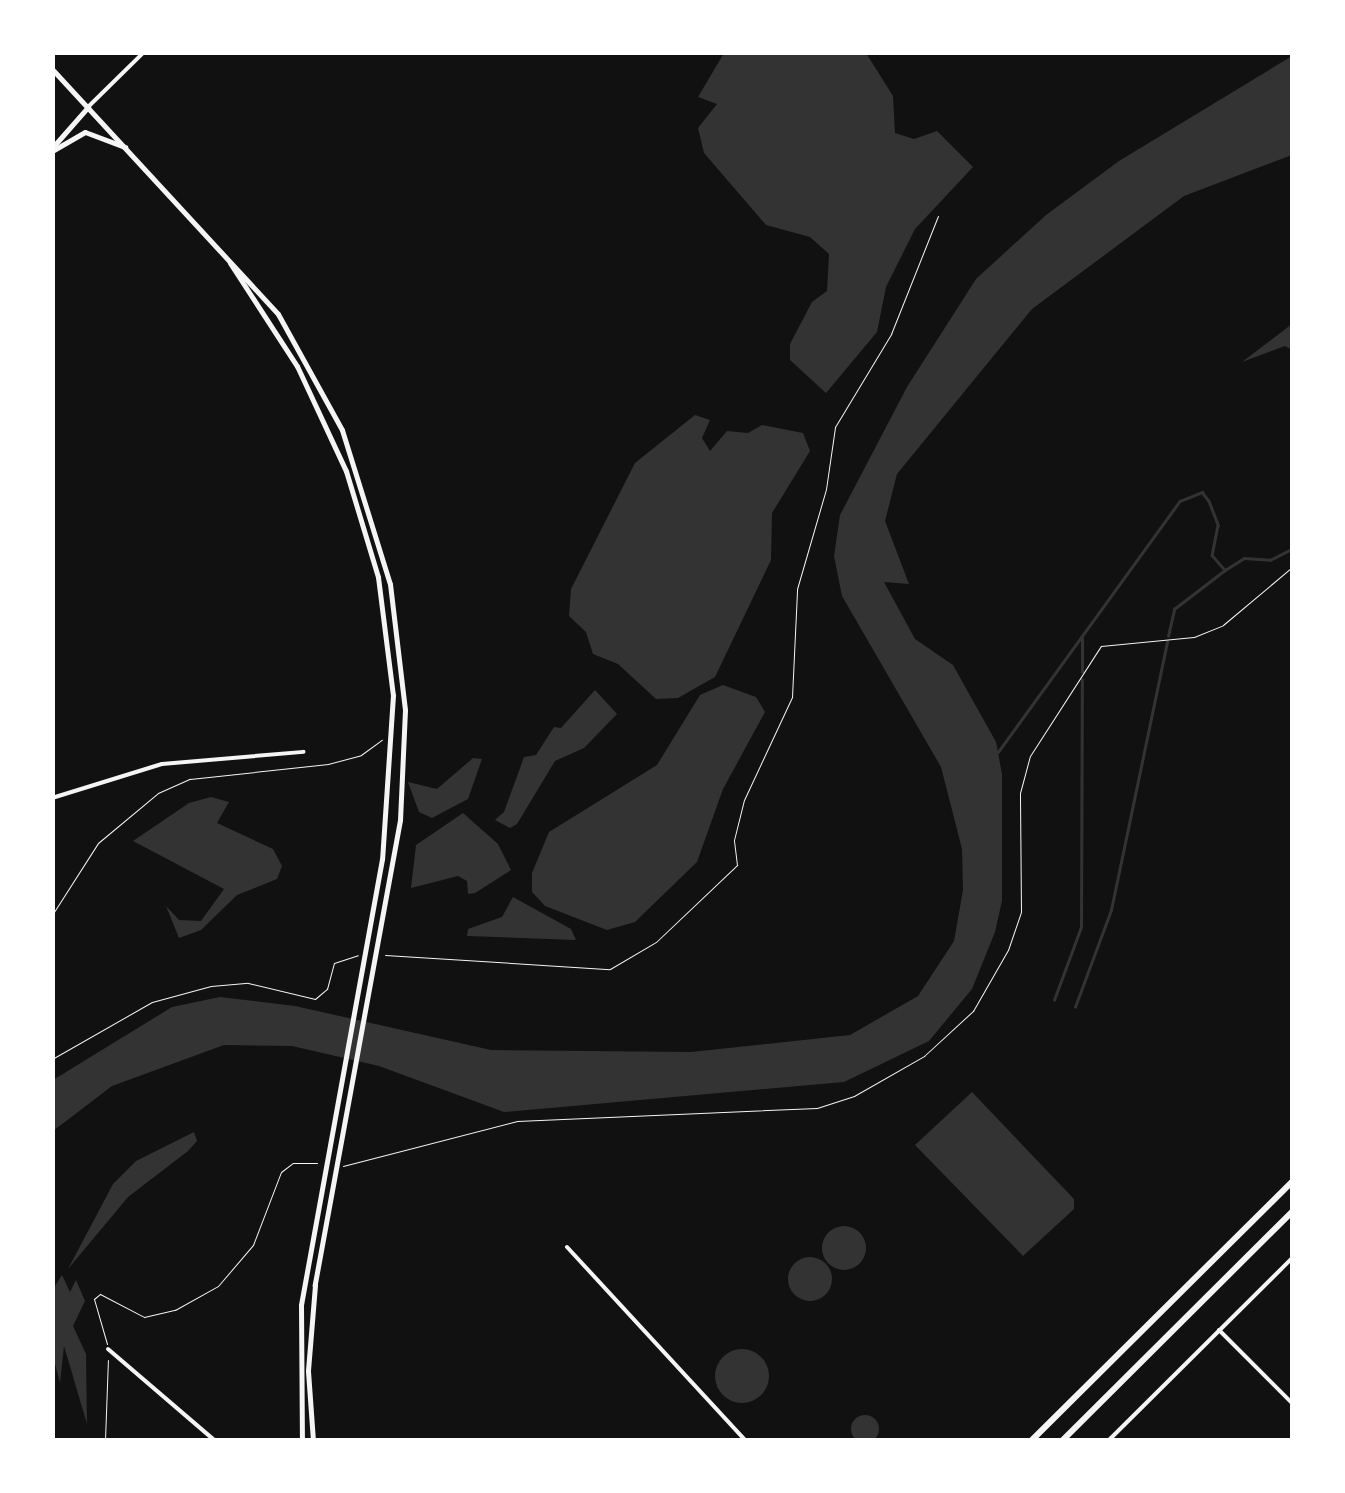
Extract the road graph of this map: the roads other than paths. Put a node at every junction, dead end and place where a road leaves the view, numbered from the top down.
1 (144, 52) edge
2 (52, 69) edge
3 (88, 107) junction
4 (126, 148) junction
5 (52, 150) edge
6 (226, 256) junction
7 (303, 752) dead end
8 (52, 798) edge
9 (1292, 1182) edge
10 (1292, 1212) edge
11 (567, 1247) dead end
12 (1292, 1258) edge
13 (1220, 1330) junction
14 (108, 1348) road end
15 (1292, 1404) edge
16 (214, 1440) edge
17 (302, 1440) edge
18 (313, 1440) edge
19 (745, 1440) edge
20 (1032, 1440) edge
21 (1063, 1440) edge
22 (1109, 1440) edge

1 - 3 street
2 - 3 main road
3 - 4 main road
3 - 5 main road
4 - 5 main road
4 - 6 main road
6 - 17 main road
6 - 18 main road
7 - 8 street
9 - 20 highway
10 - 21 highway
11 - 19 street
12 - 13 street
13 - 15 street
13 - 22 street
14 - 16 street

